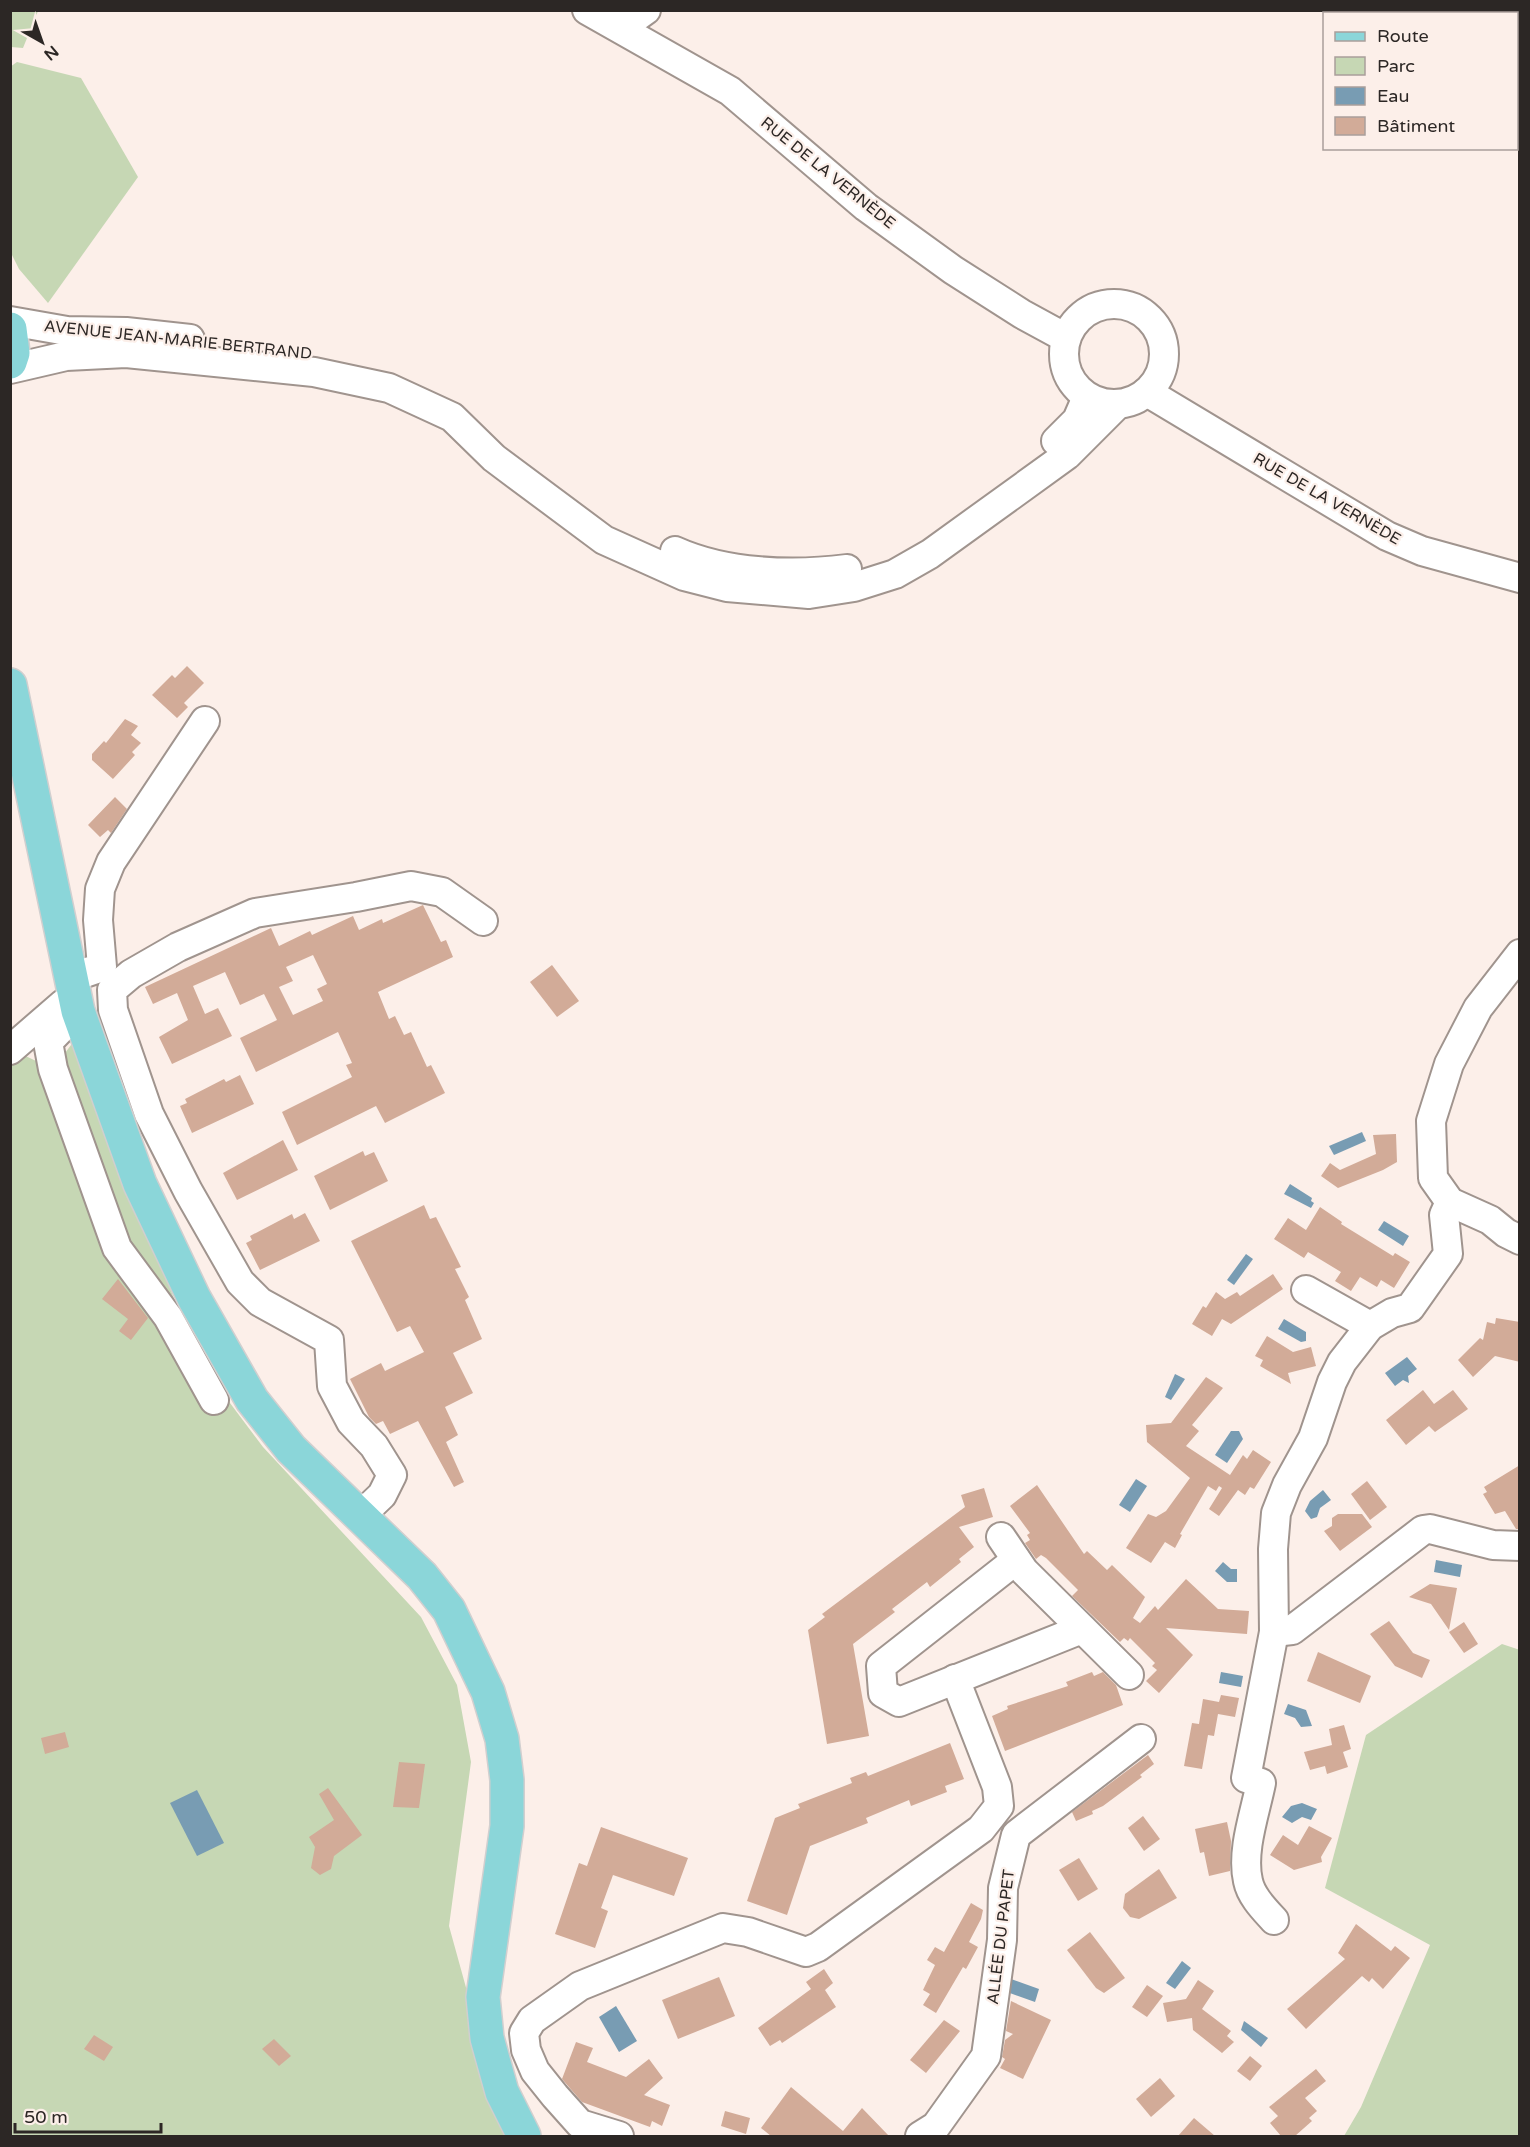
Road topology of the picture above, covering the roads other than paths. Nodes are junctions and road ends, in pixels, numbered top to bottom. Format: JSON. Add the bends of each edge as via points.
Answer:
{"nodes":[{"id":1,"x":646,"y":10,"type":"edge"},
{"id":2,"x":593,"y":12,"type":"edge"},
{"id":3,"x":621,"y":28,"type":"junction"},
{"id":4,"x":10,"y":321,"type":"edge"},
{"id":5,"x":10,"y":328,"type":"edge"},
{"id":6,"x":1066,"y":338,"type":"junction"},
{"id":7,"x":10,"y":362,"type":"edge"},
{"id":8,"x":10,"y":369,"type":"edge"},
{"id":9,"x":1147,"y":392,"type":"junction"},
{"id":10,"x":1087,"y":397,"type":"junction"},
{"id":11,"x":1118,"y":404,"type":"junction"},
{"id":12,"x":1520,"y":578,"type":"edge"},
{"id":13,"x":10,"y":685,"type":"edge"},
{"id":14,"x":205,"y":721,"type":"dead end"},
{"id":15,"x":483,"y":921,"type":"dead end"},
{"id":16,"x":1520,"y":954,"type":"edge"},
{"id":17,"x":74,"y":995,"type":"junction"},
{"id":18,"x":12,"y":1043,"type":"edge"},
{"id":19,"x":1450,"y":1202,"type":"junction"},
{"id":20,"x":1520,"y":1239,"type":"edge"},
{"id":21,"x":1306,"y":1290,"type":"dead end"},
{"id":22,"x":1370,"y":1326,"type":"junction"},
{"id":23,"x":214,"y":1400,"type":"dead end"},
{"id":24,"x":361,"y":1515,"type":"junction"},
{"id":25,"x":1520,"y":1546,"type":"edge"},
{"id":26,"x":1082,"y":1629,"type":"junction"},
{"id":27,"x":1274,"y":1632,"type":"junction"},
{"id":28,"x":1130,"y":1675,"type":"dead end"},
{"id":29,"x":955,"y":1679,"type":"junction"},
{"id":30,"x":1141,"y":1739,"type":"dead end"},
{"id":31,"x":1274,"y":1920,"type":"dead end"},
{"id":32,"x":524,"y":2136,"type":"edge"},
{"id":33,"x":620,"y":2136,"type":"edge"},
{"id":34,"x":920,"y":2136,"type":"edge"}],
"edges":[{"from":1,"to":3,"type":"street"},
{"from":2,"to":3,"type":"street","name":"RUE DE LA VERNÈDE"},
{"from":3,"to":6,"type":"street","name":"RUE DE LA VERNÈDE","via":[[730,91],[866,207],[953,270]]},
{"from":4,"to":10,"type":"street","name":"AVENUE JEAN-MARIE BERTRAND","via":[[67,331],[126,332],[309,352],[394,369],[462,402],[507,446],[618,526],[694,560],[777,572],[808,574],[851,569],[888,558],[922,539],[1053,444],[1077,420]]},
{"from":5,"to":7,"type":"main road","via":[[14,353]]},
{"from":6,"to":9,"type":"street","via":[[1075,323],[1103,305],[1137,310],[1154,326],[1164,348],[1163,364]]},
{"from":6,"to":10,"type":"street","via":[[1066,372]]},
{"from":8,"to":11,"type":"street","name":"AVENUE JEAN-MARIE BERTRAND","via":[[66,356],[126,353],[314,372],[389,388],[452,417],[494,458],[604,540],[684,576],[727,586],[809,594],[854,587],[895,573],[930,554],[1067,455]]},
{"from":9,"to":11,"type":"street","via":[[1134,401]]},
{"from":9,"to":12,"type":"street","name":"RUE DE LA VERNÈDE","via":[[1387,536],[1422,551]]},
{"from":10,"to":11,"type":"street"},
{"from":13,"to":17,"type":"main road"},
{"from":14,"to":17,"type":"street","via":[[111,862],[100,889],[102,967]]},
{"from":15,"to":24,"type":"street","via":[[442,892],[411,886],[255,913],[178,947],[131,974],[112,990],[113,1010],[149,1114],[240,1282],[260,1302],[329,1340],[332,1386],[351,1422],[374,1446],[392,1474],[382,1495]]},
{"from":16,"to":19,"type":"street","via":[[1478,1008],[1454,1054],[1431,1120],[1433,1178]]},
{"from":17,"to":18,"type":"street"},
{"from":17,"to":23,"type":"street","via":[[48,1042],[53,1069],[117,1248],[168,1317]]},
{"from":17,"to":24,"type":"main road","via":[[140,1184],[223,1353],[252,1400],[291,1449]]},
{"from":19,"to":20,"type":"street"},
{"from":19,"to":22,"type":"street","via":[[1444,1215],[1448,1254],[1410,1308]]},
{"from":21,"to":22,"type":"street"},
{"from":22,"to":27,"type":"street","via":[[1342,1362],[1313,1438],[1276,1513]]},
{"from":24,"to":32,"type":"main road","via":[[422,1576],[449,1610],[489,1692],[502,1739],[507,1827],[483,1997],[487,2038],[502,2092]]},
{"from":25,"to":27,"type":"street","via":[[1494,1545],[1430,1528],[1423,1530],[1292,1630]]},
{"from":26,"to":28,"type":"street"},
{"from":26,"to":29,"type":"street"},
{"from":26,"to":29,"type":"street","via":[[1008,1549],[881,1666],[883,1693],[899,1702]]},
{"from":27,"to":31,"type":"street","via":[[1246,1778],[1261,1783],[1246,1861],[1248,1882],[1258,1903]]},
{"from":29,"to":33,"type":"street","via":[[997,1787],[999,1806],[981,1828],[818,1947],[806,1952],[748,1932],[723,1928],[580,1986],[532,2020],[524,2033],[535,2071],[580,2124]]},
{"from":30,"to":34,"type":"street","name":"ALLÉE DU PAPET","via":[[1016,1835],[1003,1888],[1002,1940],[986,2056],[936,2126]]}]}
